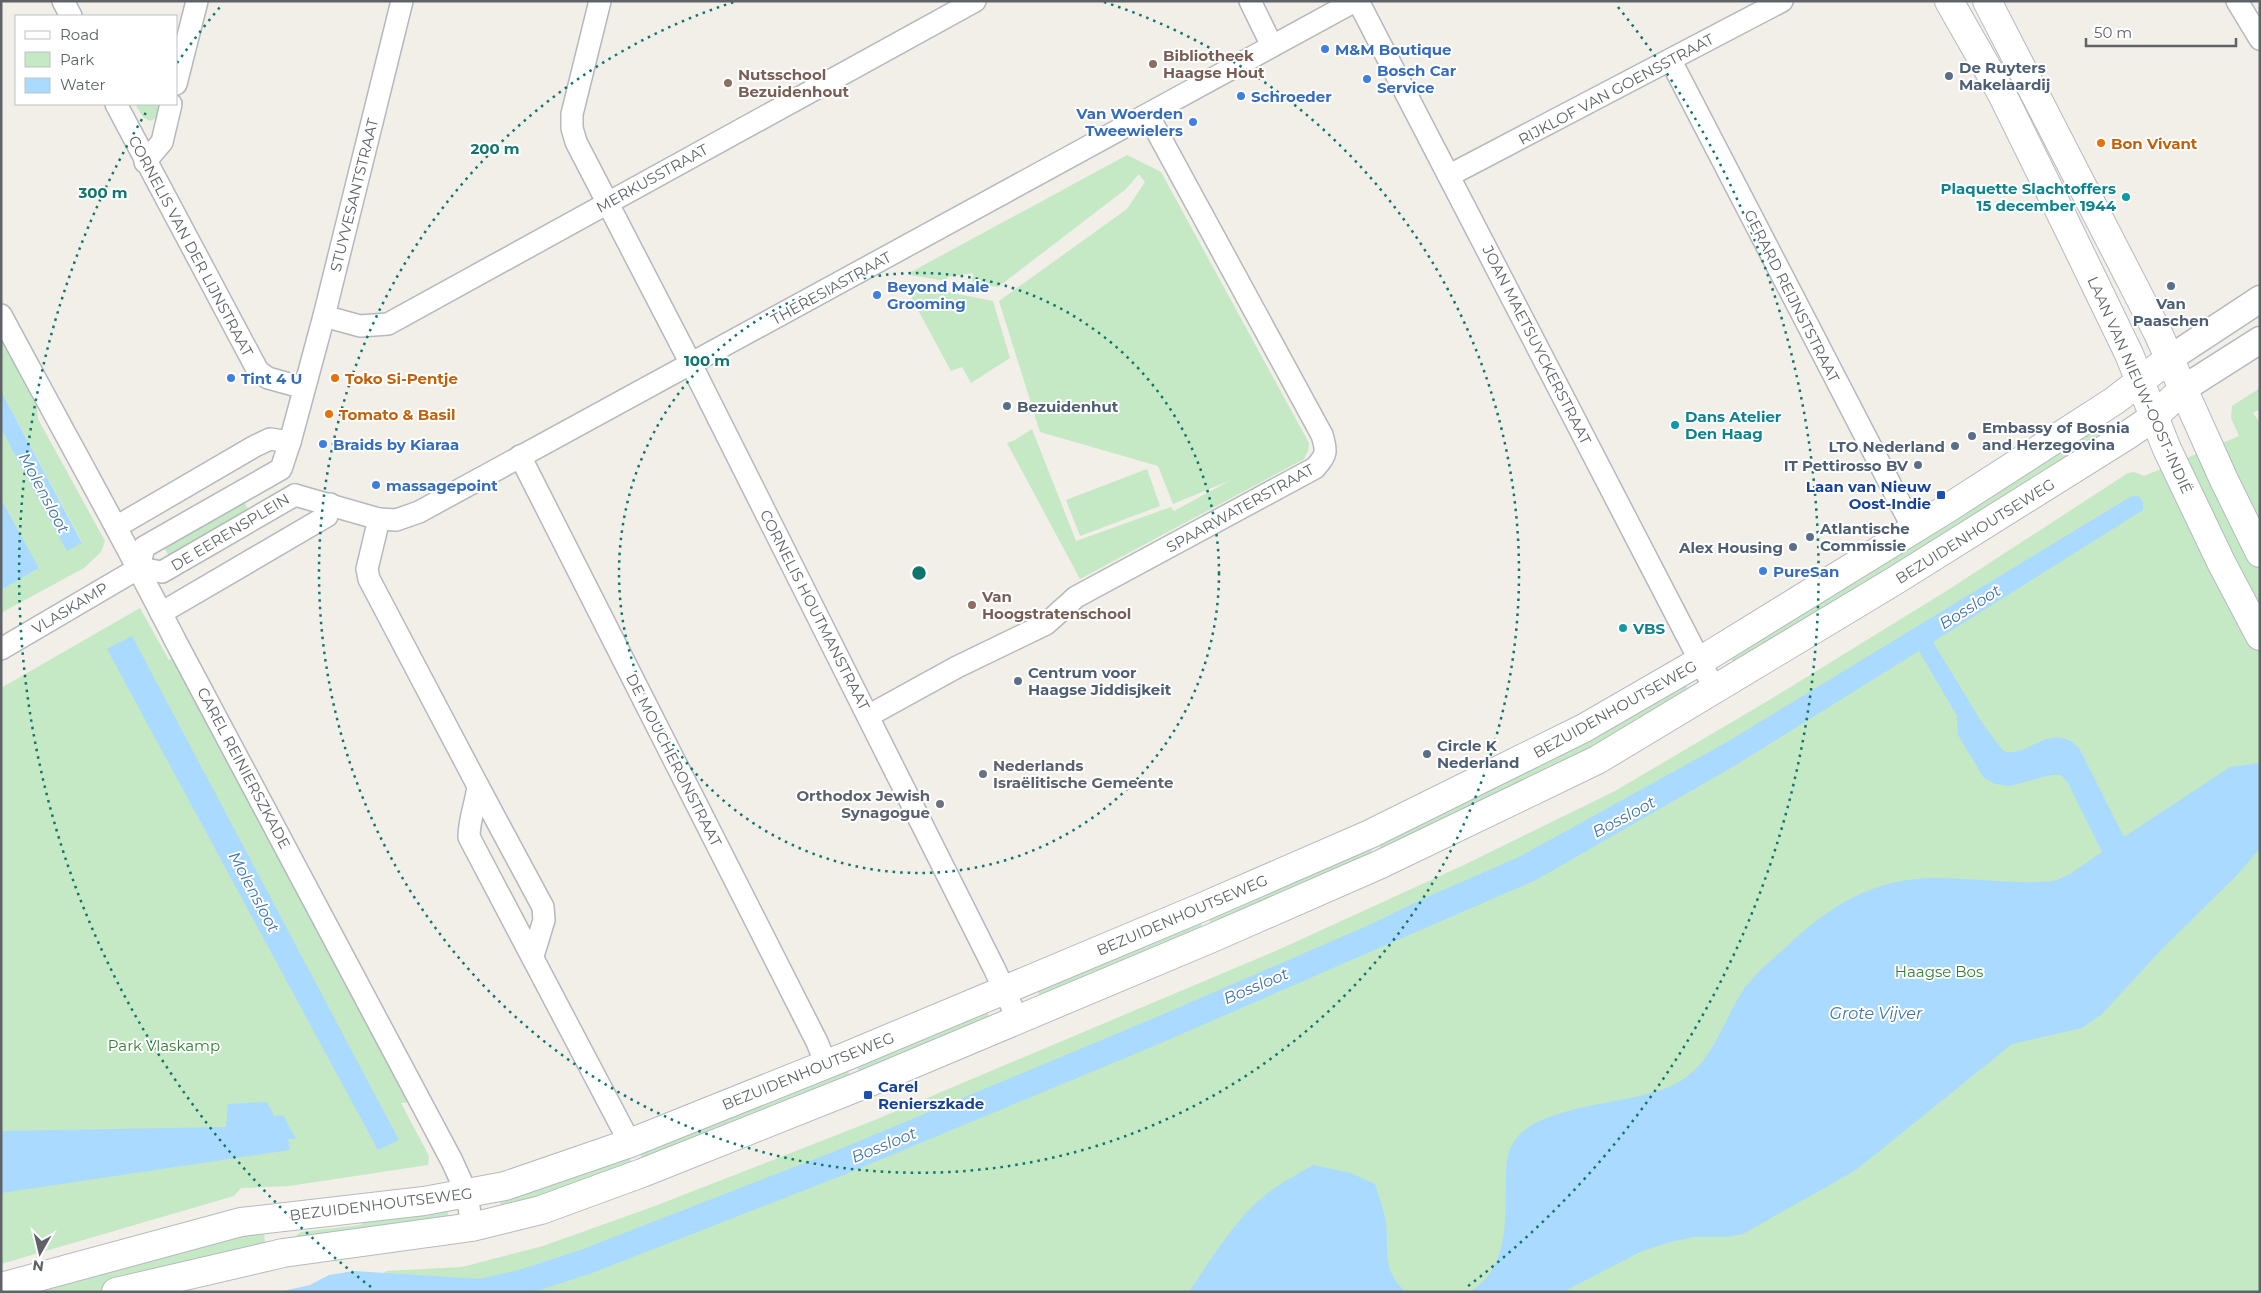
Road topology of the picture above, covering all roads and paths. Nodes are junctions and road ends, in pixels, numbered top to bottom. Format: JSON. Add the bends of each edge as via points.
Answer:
{"nodes":[{"id":1,"x":63,"y":1,"type":"edge"},
{"id":2,"x":197,"y":1,"type":"edge"},
{"id":3,"x":402,"y":1,"type":"edge"},
{"id":4,"x":600,"y":1,"type":"edge"},
{"id":5,"x":975,"y":1,"type":"edge"},
{"id":6,"x":1250,"y":1,"type":"edge"},
{"id":7,"x":1357,"y":1,"type":"edge"},
{"id":8,"x":1782,"y":1,"type":"edge"},
{"id":9,"x":1949,"y":1,"type":"edge"},
{"id":10,"x":1987,"y":1,"type":"edge"},
{"id":11,"x":2237,"y":1,"type":"edge"},
{"id":12,"x":70,"y":15,"type":"edge"},
{"id":13,"x":2260,"y":39,"type":"edge"},
{"id":14,"x":181,"y":44,"type":"edge"},
{"id":15,"x":1272,"y":46,"type":"junction"},
{"id":16,"x":1671,"y":61,"type":"junction"},
{"id":17,"x":178,"y":68,"type":"edge"},
{"id":18,"x":116,"y":105,"type":"edge"},
{"id":19,"x":171,"y":105,"type":"edge"},
{"id":20,"x":1148,"y":115,"type":"junction"},
{"id":21,"x":145,"y":162,"type":"junction"},
{"id":22,"x":1450,"y":175,"type":"junction"},
{"id":23,"x":608,"y":202,"type":"junction"},
{"id":24,"x":2260,"y":299,"type":"edge"},
{"id":25,"x":1,"y":315,"type":"edge"},
{"id":26,"x":324,"y":316,"type":"junction"},
{"id":27,"x":2260,"y":340,"type":"edge"},
{"id":28,"x":2170,"y":359,"type":"junction"},
{"id":29,"x":691,"y":364,"type":"junction"},
{"id":30,"x":2140,"y":381,"type":"junction"},
{"id":31,"x":304,"y":388,"type":"junction"},
{"id":32,"x":2184,"y":389,"type":"junction"},
{"id":33,"x":2154,"y":417,"type":"junction"},
{"id":34,"x":290,"y":442,"type":"junction"},
{"id":35,"x":520,"y":456,"type":"junction"},
{"id":36,"x":281,"y":469,"type":"junction"},
{"id":37,"x":295,"y":495,"type":"junction"},
{"id":38,"x":330,"y":504,"type":"junction"},
{"id":39,"x":379,"y":519,"type":"junction"},
{"id":40,"x":116,"y":527,"type":"junction"},
{"id":41,"x":1914,"y":530,"type":"junction"},
{"id":42,"x":2260,"y":553,"type":"edge"},
{"id":43,"x":139,"y":568,"type":"junction"},
{"id":44,"x":161,"y":613,"type":"junction"},
{"id":45,"x":2260,"y":636,"type":"edge"},
{"id":46,"x":1,"y":649,"type":"edge"},
{"id":47,"x":1700,"y":661,"type":"junction"},
{"id":48,"x":1715,"y":690,"type":"junction"},
{"id":49,"x":868,"y":716,"type":"junction"},
{"id":50,"x":478,"y":786,"type":"junction"},
{"id":51,"x":532,"y":956,"type":"junction"},
{"id":52,"x":1004,"y":990,"type":"junction"},
{"id":53,"x":1018,"y":1020,"type":"junction"},
{"id":54,"x":826,"y":1064,"type":"junction"},
{"id":55,"x":630,"y":1143,"type":"junction"},
{"id":56,"x":468,"y":1194,"type":"junction"},
{"id":57,"x":472,"y":1227,"type":"junction"},
{"id":58,"x":1,"y":1287,"type":"edge"},
{"id":59,"x":116,"y":1292,"type":"edge"}],
"edges":[{"from":1,"to":12,"type":"street"},
{"from":2,"to":14,"type":"street"},
{"from":3,"to":26,"type":"street","name":"STUYVESANTSTRAAT"},
{"from":4,"to":23,"type":"street","name":"CORNELIS HOUTMANSTRAAT","via":[[572,114],[572,128],[576,142]]},
{"from":5,"to":23,"type":"street","name":"MERKUSSTRAAT"},
{"from":6,"to":15,"type":"street"},
{"from":7,"to":15,"type":"street","name":"THERESIASTRAAT"},
{"from":7,"to":22,"type":"street","name":"JOAN MAETSUYCKERSTRAAT"},
{"from":8,"to":16,"type":"street","name":"RIJKLOF VAN GOENSSTRAAT"},
{"from":9,"to":30,"type":"main road","name":"LAAN VAN NIEUW-OOST-INDIË","via":[[2002,94],[2125,344]]},
{"from":10,"to":28,"type":"main road"},
{"from":11,"to":13,"type":"street"},
{"from":14,"to":17,"type":"street"},
{"from":15,"to":20,"type":"street","name":"THERESIASTRAAT"},
{"from":16,"to":22,"type":"street","name":"RIJKLOF VAN GOENSSTRAAT"},
{"from":16,"to":41,"type":"street","name":"GERARD REIJNSTSTRAAT"},
{"from":18,"to":21,"type":"street","name":"CORNELIS VAN DER LIJNSTRAAT"},
{"from":19,"to":21,"type":"street","via":[[162,142]]},
{"from":20,"to":29,"type":"street","name":"THERESIASTRAAT"},
{"from":20,"to":49,"type":"street","name":"SPAARWATERSTRAAT","via":[[1322,435],[1326,449],[1324,459],[1315,468],[1076,597],[1046,624],[957,667]]},
{"from":21,"to":31,"type":"street","name":"CORNELIS VAN DER LIJNSTRAAT","via":[[258,370],[268,378]]},
{"from":22,"to":47,"type":"street","name":"JOAN MAETSUYCKERSTRAAT"},
{"from":23,"to":26,"type":"street","name":"MERKUSSTRAAT","via":[[388,324],[360,326]]},
{"from":23,"to":29,"type":"street","name":"CORNELIS HOUTMANSTRAAT"},
{"from":24,"to":28,"type":"street","name":"BEZUIDENHOUTSEWEG"},
{"from":25,"to":40,"type":"street","name":"CAREL REINIERSZKADE"},
{"from":26,"to":31,"type":"street","name":"STUYVESANTSTRAAT"},
{"from":27,"to":32,"type":"street","name":"BEZUIDENHOUTSEWEG"},
{"from":28,"to":30,"type":"main road","name":"BEZUIDENHOUTSEWEG"},
{"from":28,"to":32,"type":"main road"},
{"from":29,"to":35,"type":"street","name":"THERESIASTRAAT"},
{"from":29,"to":49,"type":"street","name":"CORNELIS HOUTMANSTRAAT"},
{"from":30,"to":33,"type":"main road","name":"LAAN VAN NIEUW-OOST-INDIË"},
{"from":30,"to":41,"type":"main road","name":"BEZUIDENHOUTSEWEG"},
{"from":31,"to":34,"type":"street","name":"DE EERENSPLEIN"},
{"from":32,"to":33,"type":"main road","name":"BEZUIDENHOUTSEWEG"},
{"from":32,"to":42,"type":"main road"},
{"from":33,"to":45,"type":"main road","name":"LAAN VAN NIEUW-OOST-INDIË","via":[[2221,562]]},
{"from":33,"to":48,"type":"main road","name":"BEZUIDENHOUTSEWEG"},
{"from":34,"to":36,"type":"street","name":"DE EERENSPLEIN"},
{"from":34,"to":40,"type":"street","via":[[270,439],[254,446]]},
{"from":35,"to":39,"type":"street","name":"THERESIASTRAAT","via":[[419,512],[396,520]]},
{"from":35,"to":54,"type":"street","name":"DE MOUCHERONSTRAAT"},
{"from":36,"to":37,"type":"street","name":"DE EERENSPLEIN"},
{"from":36,"to":43,"type":"street","name":"DE EERENSPLEIN","via":[[144,547]]},
{"from":37,"to":38,"type":"street","name":"THERESIASTRAAT"},
{"from":37,"to":43,"type":"street","name":"DE EERENSPLEIN","via":[[162,572]]},
{"from":38,"to":39,"type":"street","name":"THERESIASTRAAT"},
{"from":38,"to":44,"type":"street","via":[[327,516]]},
{"from":39,"to":50,"type":"street","via":[[367,569],[369,579]]},
{"from":40,"to":43,"type":"street","name":"CAREL REINIERSZKADE"},
{"from":41,"to":47,"type":"main road","name":"BEZUIDENHOUTSEWEG"},
{"from":43,"to":44,"type":"street","name":"CAREL REINIERSZKADE"},
{"from":43,"to":46,"type":"street","name":"VLASKAMP"},
{"from":44,"to":56,"type":"street","name":"CAREL REINIERSZKADE"},
{"from":47,"to":48,"type":"street","name":"JOAN MAETSUYCKERSTRAAT"},
{"from":47,"to":52,"type":"main road","name":"BEZUIDENHOUTSEWEG","via":[[1584,728],[1378,830]]},
{"from":48,"to":53,"type":"main road","name":"BEZUIDENHOUTSEWEG","via":[[1597,760],[1481,817],[1381,864]]},
{"from":49,"to":52,"type":"street","name":"CORNELIS HOUTMANSTRAAT"},
{"from":50,"to":51,"type":"street","via":[[476,805],[469,822],[469,837]]},
{"from":50,"to":51,"type":"street","via":[[543,907],[544,920]]},
{"from":51,"to":55,"type":"street"},
{"from":52,"to":53,"type":"street","name":"CORNELIS HOUTMANSTRAAT"},
{"from":52,"to":54,"type":"main road","name":"BEZUIDENHOUTSEWEG"},
{"from":53,"to":57,"type":"main road","name":"BEZUIDENHOUTSEWEG","via":[[642,1173],[541,1210]]},
{"from":54,"to":55,"type":"main road","name":"BEZUIDENHOUTSEWEG"},
{"from":55,"to":56,"type":"main road","name":"BEZUIDENHOUTSEWEG","via":[[514,1184]]},
{"from":56,"to":57,"type":"street","name":"CAREL REINIERSZKADE"},
{"from":56,"to":58,"type":"main road","name":"BEZUIDENHOUTSEWEG","via":[[424,1202],[241,1222]]},
{"from":57,"to":59,"type":"main road","name":"BEZUIDENHOUTSEWEG","via":[[283,1253]]}]}
